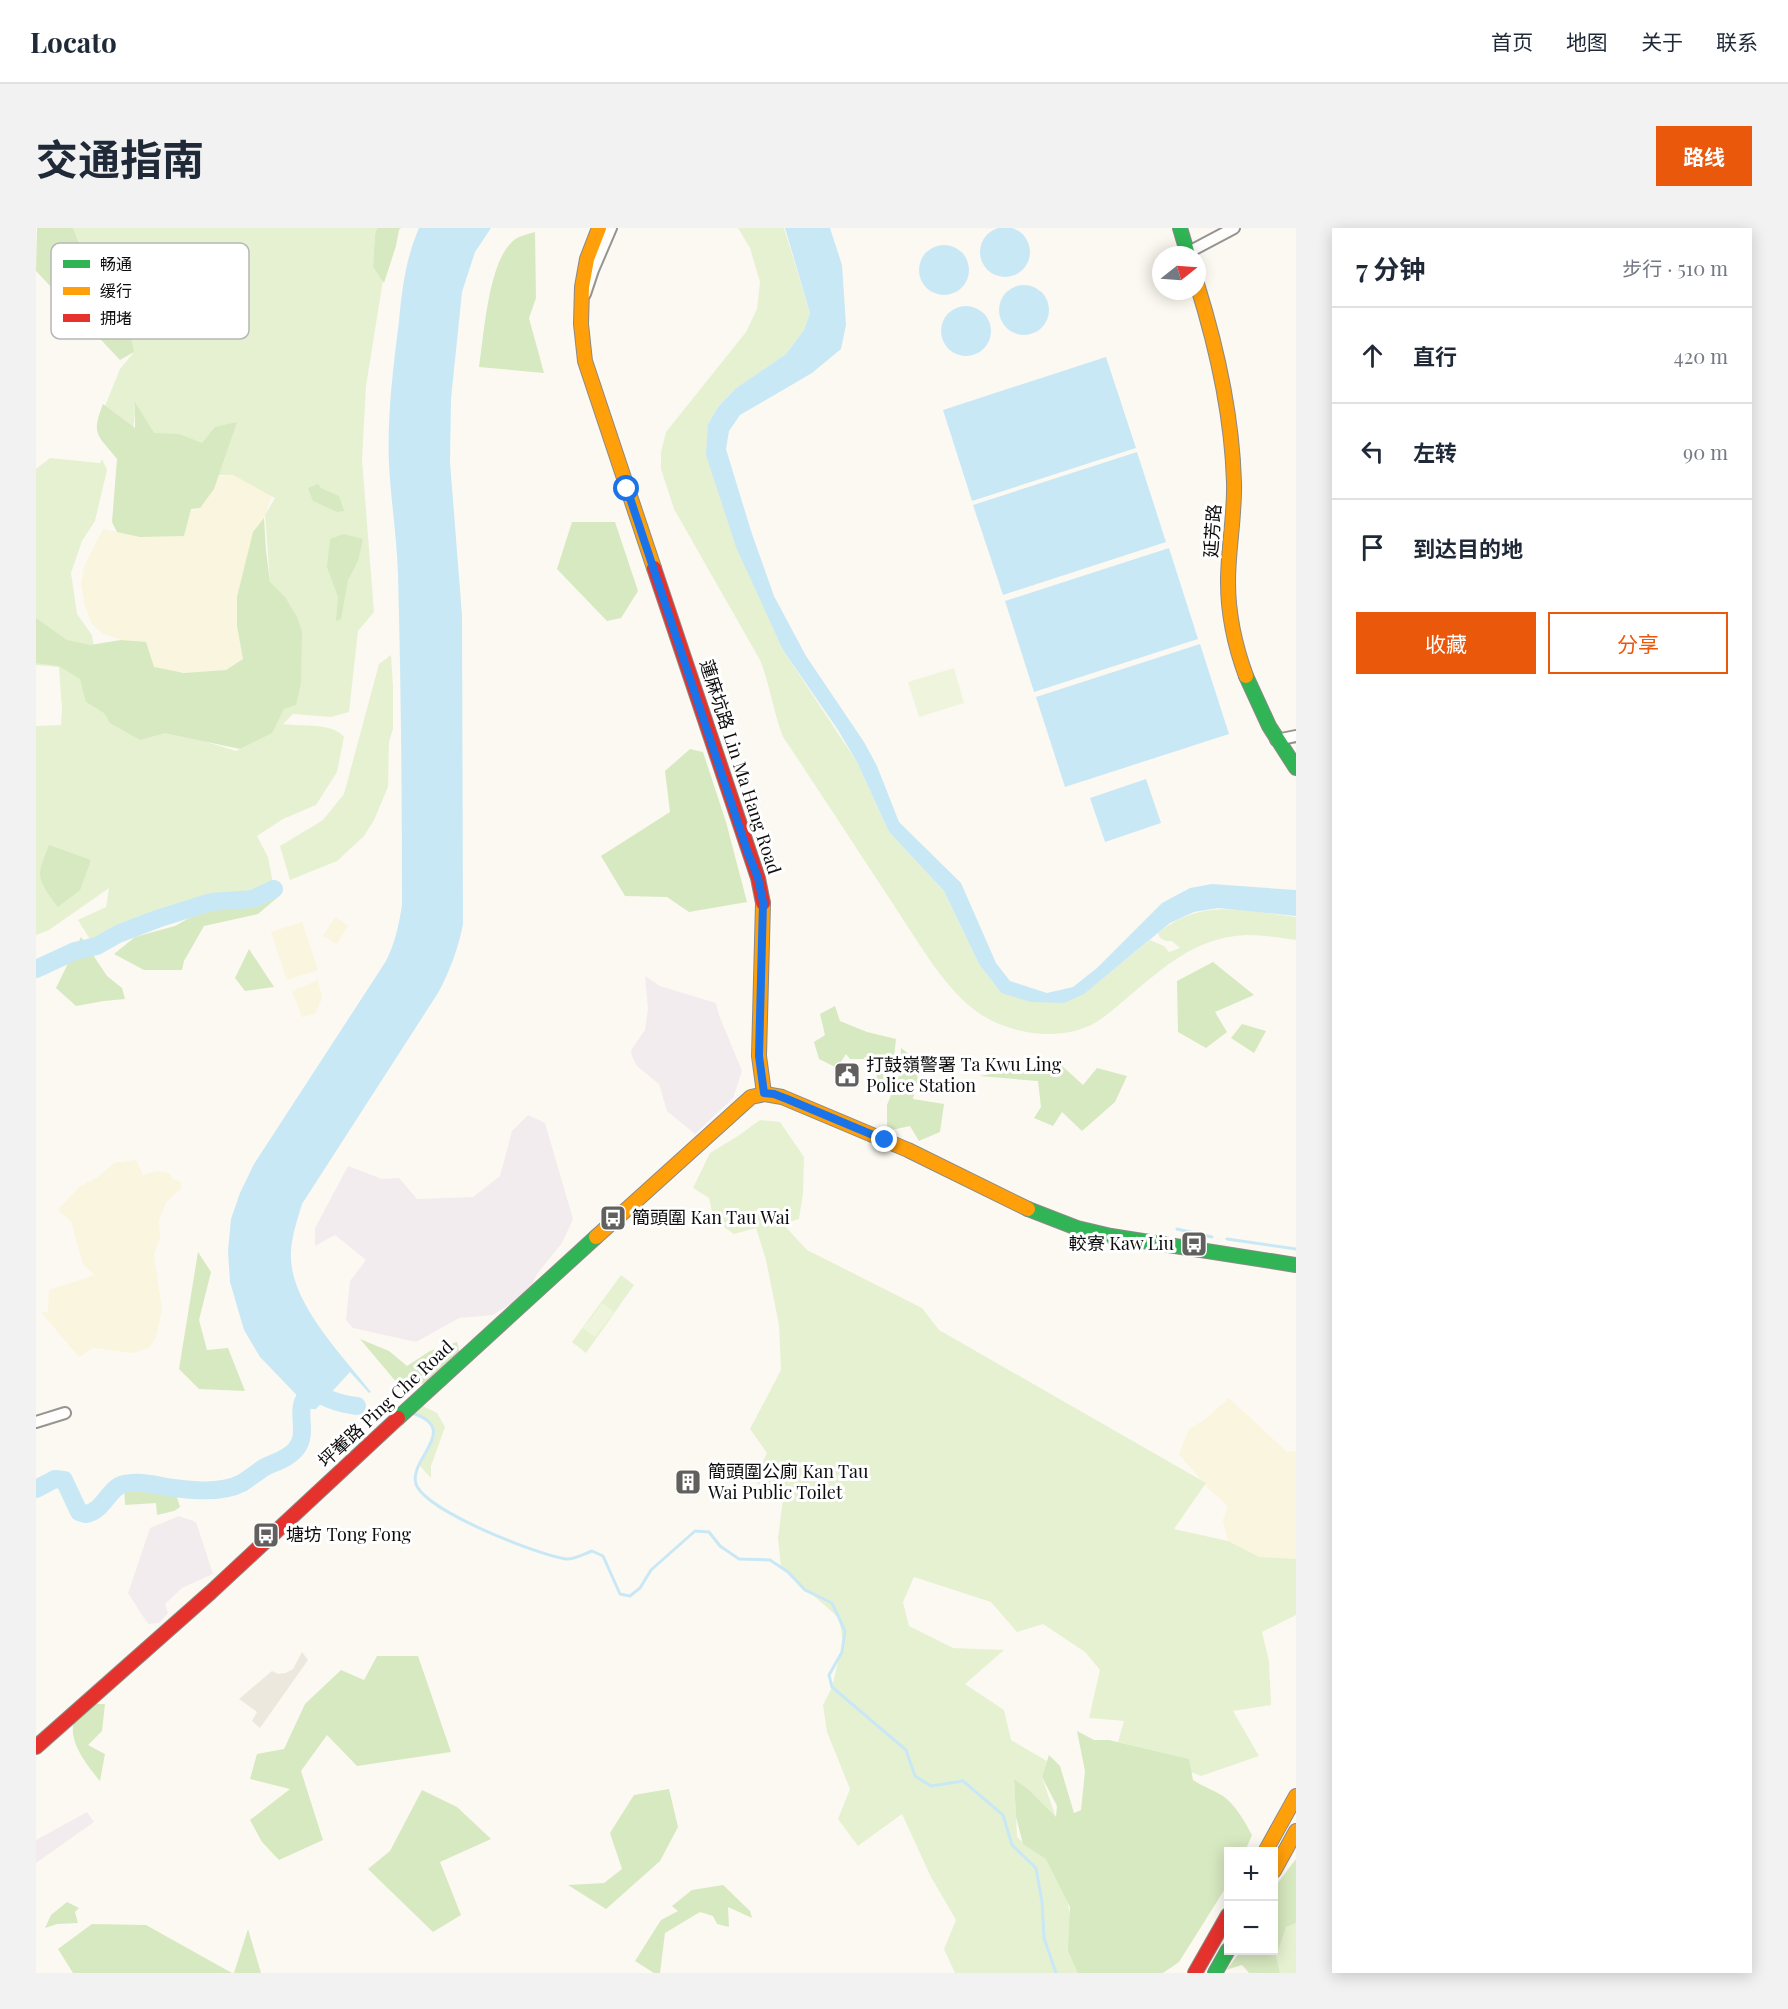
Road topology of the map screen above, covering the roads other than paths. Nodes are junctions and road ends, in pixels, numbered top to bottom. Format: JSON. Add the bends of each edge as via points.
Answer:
{"nodes":[{"id":1,"x":599,"y":228,"type":"edge"},
{"id":2,"x":611,"y":228,"type":"edge"},
{"id":3,"x":1180,"y":228,"type":"edge"},
{"id":4,"x":1234,"y":228,"type":"edge"},
{"id":5,"x":1186,"y":246,"type":"edge"},
{"id":6,"x":1202,"y":246,"type":"edge"},
{"id":7,"x":582,"y":300,"type":"junction"},
{"id":8,"x":1202,"y":300,"type":"edge"},
{"id":9,"x":1296,"y":736,"type":"edge"},
{"id":10,"x":1276,"y":740,"type":"junction"},
{"id":11,"x":1296,"y":768,"type":"edge"},
{"id":12,"x":764,"y":1093,"type":"junction"},
{"id":13,"x":1296,"y":1265,"type":"edge"},
{"id":14,"x":65,"y":1413,"type":"dead end"},
{"id":15,"x":36,"y":1422,"type":"edge"},
{"id":16,"x":36,"y":1747,"type":"edge"},
{"id":17,"x":1296,"y":1796,"type":"edge"},
{"id":18,"x":1296,"y":1831,"type":"edge"},
{"id":19,"x":1267,"y":1847,"type":"edge"},
{"id":20,"x":1278,"y":1863,"type":"edge"},
{"id":21,"x":1224,"y":1922,"type":"edge"},
{"id":22,"x":1225,"y":1955,"type":"edge"},
{"id":23,"x":1195,"y":1973,"type":"edge"},
{"id":24,"x":1215,"y":1973,"type":"edge"}],
"edges":[{"from":1,"to":7,"type":"main road","name":"蓮麻坑路 Lin Ma Hang Road","via":[[586,263]]},
{"from":2,"to":7,"type":"street","name":"蓮麻坑路 Lin Ma Hang Road"},
{"from":3,"to":5,"type":"main road"},
{"from":4,"to":6,"type":"street"},
{"from":7,"to":12,"type":"main road","name":"蓮麻坑路 Lin Ma Hang Road","via":[[585,361],[761,889],[759,1056]]},
{"from":8,"to":10,"type":"main road","name":"延芳路","via":[[1221,372],[1231,437],[1234,500],[1228,584],[1234,638],[1251,691]]},
{"from":9,"to":10,"type":"street"},
{"from":10,"to":11,"type":"main road","name":"延芳路"},
{"from":12,"to":13,"type":"main road","via":[[893,1143],[1034,1212],[1077,1228]]},
{"from":12,"to":16,"type":"main road","name":"坪輋路 Ping Che Road","via":[[751,1096],[742,1104],[220,1584]]},
{"from":14,"to":15,"type":"street"},
{"from":17,"to":19,"type":"main road"},
{"from":18,"to":20,"type":"main road"},
{"from":21,"to":23,"type":"main road"},
{"from":22,"to":24,"type":"main road"}]}
